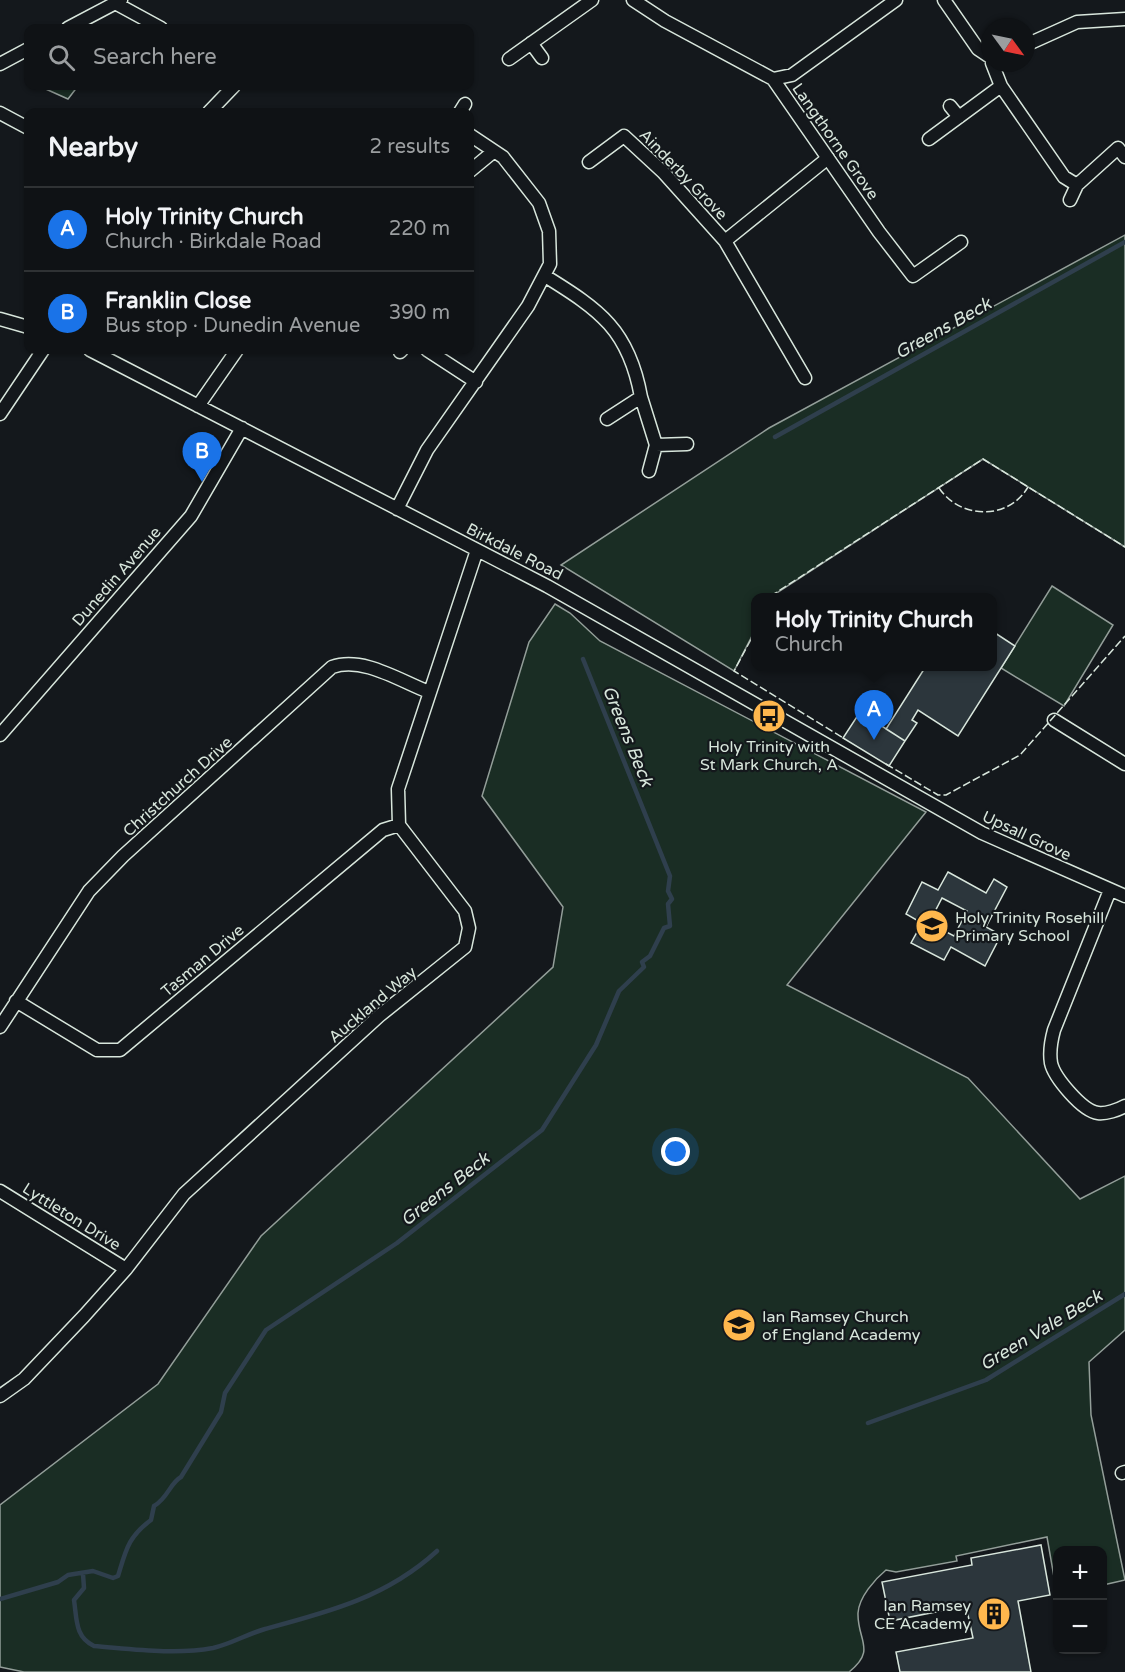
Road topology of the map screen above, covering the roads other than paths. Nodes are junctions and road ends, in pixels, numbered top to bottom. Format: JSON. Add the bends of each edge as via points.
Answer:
{"nodes":[{"id":1,"x":592,"y":0,"type":"edge"},
{"id":2,"x":633,"y":0,"type":"edge"},
{"id":3,"x":944,"y":0,"type":"edge"},
{"id":4,"x":892,"y":1,"type":"edge"},
{"id":5,"x":118,"y":2,"type":"edge"},
{"id":6,"x":1125,"y":19,"type":"edge"},
{"id":7,"x":76,"y":24,"type":"edge"},
{"id":8,"x":154,"y":24,"type":"edge"},
{"id":9,"x":1035,"y":41,"type":"edge"},
{"id":10,"x":531,"y":43,"type":"junction"},
{"id":11,"x":24,"y":51,"type":"edge"},
{"id":12,"x":981,"y":51,"type":"edge"},
{"id":13,"x":509,"y":58,"type":"dead end"},
{"id":14,"x":542,"y":58,"type":"dead end"},
{"id":15,"x":0,"y":64,"type":"edge"},
{"id":16,"x":995,"y":72,"type":"edge"},
{"id":17,"x":773,"y":79,"type":"junction"},
{"id":18,"x":1000,"y":86,"type":"junction"},
{"id":19,"x":230,"y":90,"type":"edge"},
{"id":20,"x":950,"y":105,"type":"dead end"},
{"id":21,"x":213,"y":108,"type":"edge"},
{"id":22,"x":0,"y":113,"type":"edge"},
{"id":23,"x":959,"y":117,"type":"junction"},
{"id":24,"x":24,"y":126,"type":"edge"},
{"id":25,"x":474,"y":138,"type":"edge"},
{"id":26,"x":929,"y":139,"type":"dead end"},
{"id":27,"x":493,"y":152,"type":"junction"},
{"id":28,"x":1125,"y":157,"type":"edge"},
{"id":29,"x":828,"y":158,"type":"junction"},
{"id":30,"x":589,"y":162,"type":"dead end"},
{"id":31,"x":474,"y":168,"type":"edge"},
{"id":32,"x":1077,"y":185,"type":"junction"},
{"id":33,"x":1070,"y":200,"type":"dead end"},
{"id":34,"x":725,"y":241,"type":"junction"},
{"id":35,"x":961,"y":242,"type":"dead end"},
{"id":36,"x":545,"y":276,"type":"junction"},
{"id":37,"x":0,"y":319,"type":"edge"},
{"id":38,"x":24,"y":326,"type":"edge"},
{"id":39,"x":40,"y":354,"type":"edge"},
{"id":40,"x":98,"y":354,"type":"edge"},
{"id":41,"x":234,"y":354,"type":"edge"},
{"id":42,"x":432,"y":354,"type":"edge"},
{"id":43,"x":805,"y":378,"type":"dead end"},
{"id":44,"x":476,"y":382,"type":"junction"},
{"id":45,"x":641,"y":397,"type":"junction"},
{"id":46,"x":198,"y":406,"type":"junction"},
{"id":47,"x":0,"y":414,"type":"edge"},
{"id":48,"x":607,"y":419,"type":"dead end"},
{"id":49,"x":242,"y":428,"type":"junction"},
{"id":50,"x":687,"y":444,"type":"dead end"},
{"id":51,"x":656,"y":445,"type":"junction"},
{"id":52,"x":649,"y":471,"type":"dead end"},
{"id":53,"x":397,"y":509,"type":"junction"},
{"id":54,"x":477,"y":550,"type":"junction"},
{"id":55,"x":429,"y":692,"type":"junction"},
{"id":56,"x":1054,"y":720,"type":"dead end"},
{"id":57,"x":0,"y":735,"type":"edge"},
{"id":58,"x":1123,"y":759,"type":"edge"},
{"id":59,"x":918,"y":797,"type":"joint"},
{"id":60,"x":399,"y":825,"type":"junction"},
{"id":61,"x":1110,"y":890,"type":"junction"},
{"id":62,"x":1125,"y":896,"type":"edge"},
{"id":63,"x":16,"y":1000,"type":"junction"},
{"id":64,"x":0,"y":1027,"type":"edge"},
{"id":65,"x":1125,"y":1106,"type":"edge"},
{"id":66,"x":0,"y":1191,"type":"edge"},
{"id":67,"x":126,"y":1269,"type":"junction"},
{"id":68,"x":0,"y":1396,"type":"edge"}],
"edges":[{"from":1,"to":10,"type":"street"},
{"from":2,"to":17,"type":"street","name":"Langthorne Grove"},
{"from":3,"to":12,"type":"street"},
{"from":4,"to":17,"type":"street","via":[[792,75]]},
{"from":5,"to":7,"type":"street"},
{"from":5,"to":8,"type":"street"},
{"from":6,"to":9,"type":"street","via":[[1077,22]]},
{"from":10,"to":13,"type":"street"},
{"from":10,"to":14,"type":"street"},
{"from":11,"to":15,"type":"street"},
{"from":16,"to":18,"type":"street"},
{"from":17,"to":29,"type":"street","name":"Langthorne Grove"},
{"from":18,"to":23,"type":"street"},
{"from":18,"to":32,"type":"street","via":[[1064,177]]},
{"from":19,"to":21,"type":"street"},
{"from":20,"to":23,"type":"street"},
{"from":22,"to":24,"type":"street"},
{"from":23,"to":26,"type":"street"},
{"from":25,"to":27,"type":"street"},
{"from":27,"to":31,"type":"street"},
{"from":27,"to":36,"type":"street","via":[[503,156],[539,203],[551,249]]},
{"from":28,"to":32,"type":"street","via":[[1118,148]]},
{"from":29,"to":34,"type":"street","name":"Ainderby Grove"},
{"from":29,"to":35,"type":"street","name":"Langthorne Grove","via":[[913,276]]},
{"from":30,"to":34,"type":"street","name":"Ainderby Grove","via":[[624,136],[663,172]]},
{"from":32,"to":33,"type":"street"},
{"from":34,"to":43,"type":"street","name":"Ainderby Grove"},
{"from":36,"to":44,"type":"street"},
{"from":36,"to":45,"type":"street","via":[[606,320],[636,367]]},
{"from":37,"to":38,"type":"street"},
{"from":39,"to":47,"type":"street"},
{"from":40,"to":46,"type":"street","name":"Birkdale Road"},
{"from":41,"to":46,"type":"street"},
{"from":42,"to":44,"type":"street"},
{"from":44,"to":53,"type":"street","via":[[427,450]]},
{"from":45,"to":48,"type":"street"},
{"from":45,"to":51,"type":"street"},
{"from":46,"to":49,"type":"street","name":"Birkdale Road"},
{"from":49,"to":53,"type":"street","name":"Birkdale Road"},
{"from":49,"to":57,"type":"street","name":"Dunedin Avenue","via":[[191,516]]},
{"from":50,"to":51,"type":"street"},
{"from":51,"to":52,"type":"street"},
{"from":53,"to":54,"type":"street","name":"Birkdale Road"},
{"from":54,"to":55,"type":"street"},
{"from":54,"to":59,"type":"street","name":"Birkdale Road"},
{"from":55,"to":60,"type":"street","via":[[398,789]]},
{"from":55,"to":63,"type":"street","name":"Christchurch Drive","via":[[361,664],[332,667],[89,891]]},
{"from":56,"to":58,"type":"street"},
{"from":59,"to":61,"type":"street","name":"Upsall Grove","via":[[982,833]]},
{"from":60,"to":63,"type":"street","name":"Tasman Drive","via":[[383,830],[120,1050],[97,1050]]},
{"from":60,"to":67,"type":"street","name":"Auckland Way","via":[[465,911],[469,928],[465,947],[380,1016],[184,1194]]},
{"from":61,"to":62,"type":"street","name":"Upsall Grove"},
{"from":61,"to":65,"type":"street","via":[[1054,1030],[1051,1064],[1058,1078],[1085,1108],[1098,1113]]},
{"from":63,"to":64,"type":"street","name":"Christchurch Drive"},
{"from":66,"to":67,"type":"street","name":"Lyttleton Drive"},
{"from":67,"to":68,"type":"street","name":"Auckland Way","via":[[24,1379]]}]}
